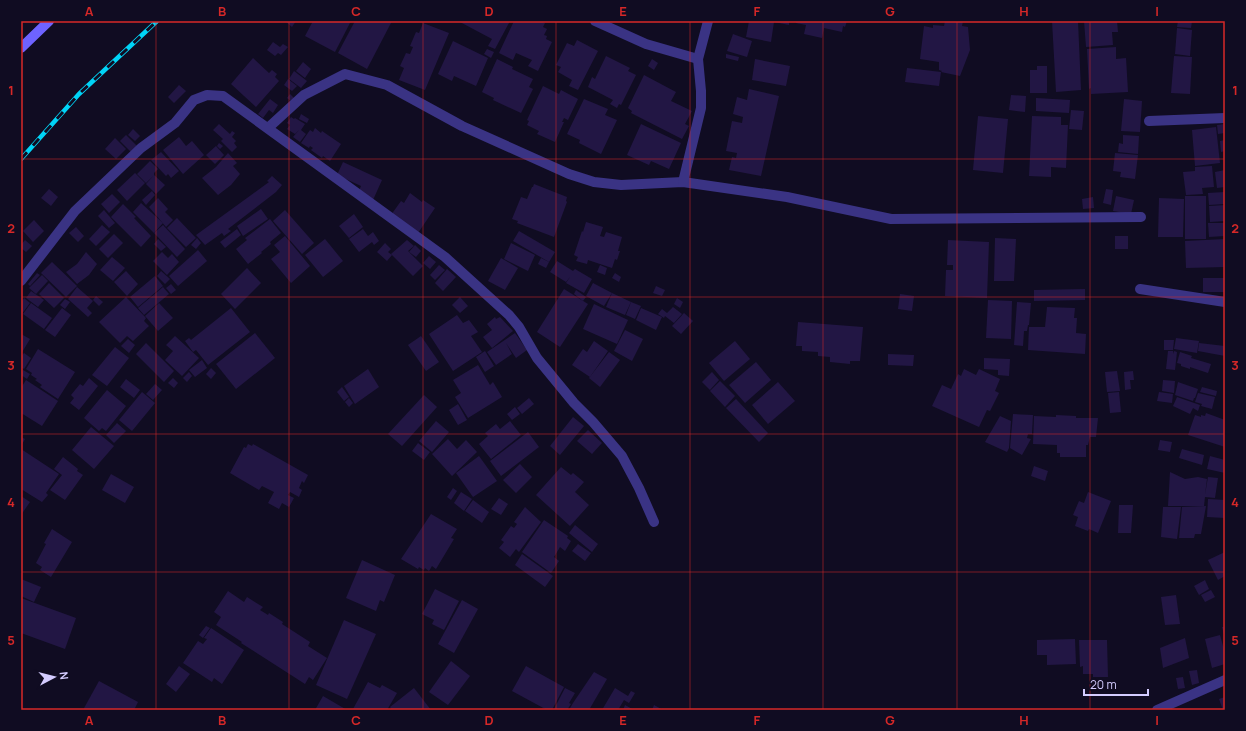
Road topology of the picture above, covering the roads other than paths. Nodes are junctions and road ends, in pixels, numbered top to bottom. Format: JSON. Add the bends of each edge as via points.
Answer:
{"nodes":[{"id":1,"x":49,"y":21,"type":"edge"},
{"id":2,"x":595,"y":21,"type":"edge"},
{"id":3,"x":708,"y":21,"type":"edge"},
{"id":4,"x":21,"y":48,"type":"edge"},
{"id":5,"x":698,"y":59,"type":"junction"},
{"id":6,"x":1225,"y":118,"type":"edge"},
{"id":7,"x":1149,"y":120,"type":"dead end"},
{"id":8,"x":268,"y":128,"type":"junction"},
{"id":9,"x":683,"y":182,"type":"junction"},
{"id":10,"x":1141,"y":217,"type":"dead end"},
{"id":11,"x":21,"y":281,"type":"edge"},
{"id":12,"x":1140,"y":289,"type":"dead end"},
{"id":13,"x":1225,"y":302,"type":"edge"},
{"id":14,"x":654,"y":522,"type":"dead end"},
{"id":15,"x":1225,"y":680,"type":"edge"},
{"id":16,"x":1157,"y":710,"type":"edge"}],
"edges":[{"from":1,"to":4,"type":"main road"},
{"from":2,"to":5,"type":"street","via":[[646,44]]},
{"from":3,"to":5,"type":"street"},
{"from":5,"to":9,"type":"street","via":[[701,108]]},
{"from":6,"to":7,"type":"street"},
{"from":8,"to":9,"type":"street","via":[[304,95],[345,74],[387,85],[462,126],[569,174],[594,182],[621,185]]},
{"from":8,"to":11,"type":"street","via":[[223,96],[207,95],[194,100],[175,123],[141,148],[76,211]]},
{"from":8,"to":14,"type":"street","via":[[445,257],[509,315],[537,358],[622,456]]},
{"from":9,"to":10,"type":"street","via":[[787,197],[891,219]]},
{"from":12,"to":13,"type":"street"},
{"from":15,"to":16,"type":"street"}]}
